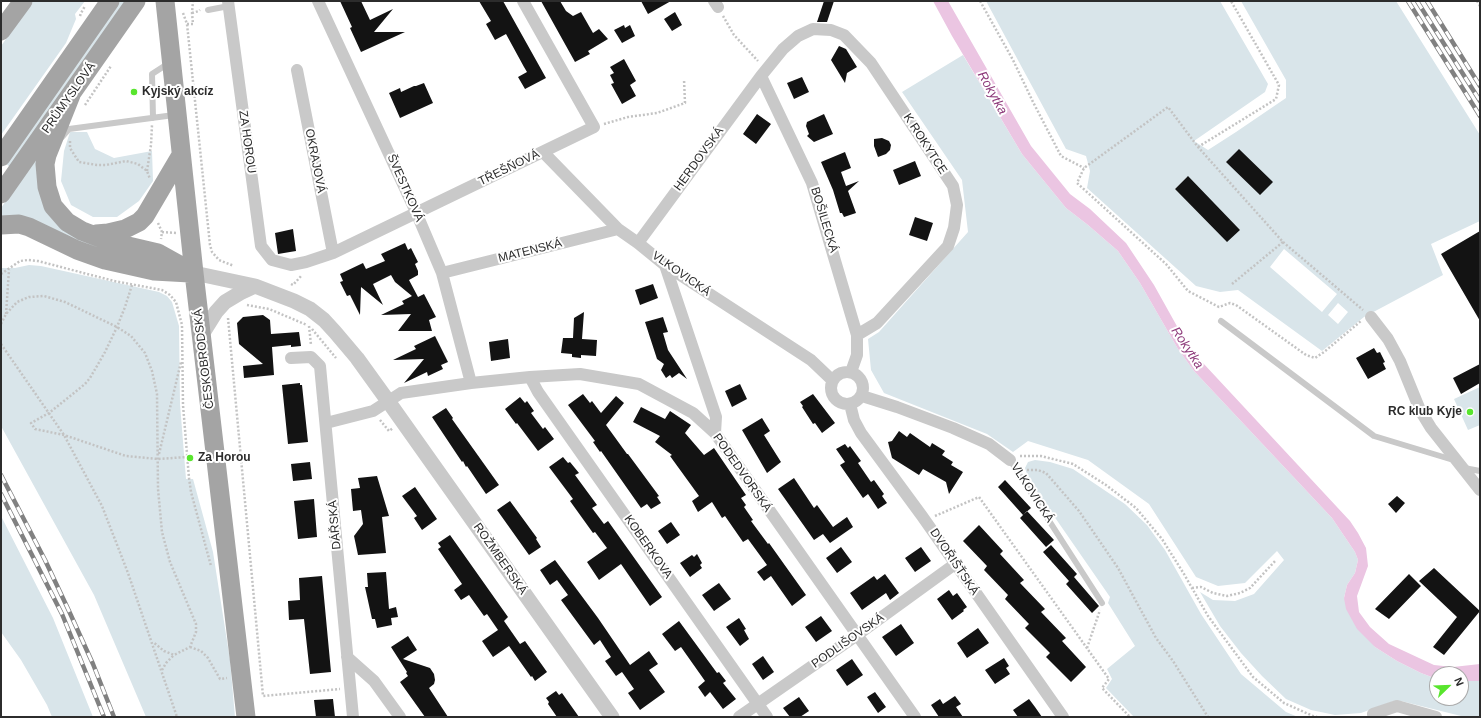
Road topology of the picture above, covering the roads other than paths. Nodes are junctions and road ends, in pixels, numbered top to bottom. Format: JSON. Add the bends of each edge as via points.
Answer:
{"nodes":[{"id":1,"x":22,"y":1,"type":"edge"},
{"id":2,"x":110,"y":1,"type":"edge"},
{"id":3,"x":136,"y":1,"type":"edge"},
{"id":4,"x":318,"y":1,"type":"edge"},
{"id":5,"x":523,"y":1,"type":"edge"},
{"id":6,"x":228,"y":3,"type":"edge"},
{"id":7,"x":172,"y":4,"type":"edge"},
{"id":8,"x":208,"y":10,"type":"dead end"},
{"id":9,"x":1,"y":31,"type":"edge"},
{"id":10,"x":172,"y":61,"type":"junction"},
{"id":11,"x":297,"y":70,"type":"dead end"},
{"id":12,"x":761,"y":76,"type":"junction"},
{"id":13,"x":71,"y":95,"type":"junction"},
{"id":14,"x":177,"y":115,"type":"junction"},
{"id":15,"x":153,"y":118,"type":"junction"},
{"id":16,"x":543,"y":152,"type":"junction"},
{"id":17,"x":47,"y":155,"type":"junction"},
{"id":18,"x":181,"y":155,"type":"junction"},
{"id":19,"x":1,"y":157,"type":"edge"},
{"id":20,"x":1,"y":194,"type":"edge"},
{"id":21,"x":416,"y":212,"type":"junction"},
{"id":22,"x":1,"y":225,"type":"edge"},
{"id":23,"x":618,"y":229,"type":"junction"},
{"id":24,"x":82,"y":231,"type":"junction"},
{"id":25,"x":638,"y":243,"type":"junction"},
{"id":26,"x":333,"y":253,"type":"junction"},
{"id":27,"x":291,"y":265,"type":"joint"},
{"id":28,"x":665,"y":265,"type":"junction"},
{"id":29,"x":194,"y":273,"type":"junction"},
{"id":30,"x":442,"y":273,"type":"junction"},
{"id":31,"x":255,"y":286,"type":"junction"},
{"id":32,"x":1369,"y":316,"type":"road end"},
{"id":33,"x":1221,"y":321,"type":"dead end"},
{"id":34,"x":858,"y":335,"type":"junction"},
{"id":35,"x":201,"y":336,"type":"junction"},
{"id":36,"x":291,"y":358,"type":"dead end"},
{"id":37,"x":851,"y":372,"type":"junction"},
{"id":38,"x":530,"y":377,"type":"junction"},
{"id":39,"x":832,"y":380,"type":"junction"},
{"id":40,"x":471,"y":383,"type":"junction"},
{"id":41,"x":862,"y":396,"type":"junction"},
{"id":42,"x":388,"y":401,"type":"junction"},
{"id":43,"x":850,"y":404,"type":"junction"},
{"id":44,"x":326,"y":423,"type":"junction"},
{"id":45,"x":715,"y":433,"type":"junction"},
{"id":46,"x":1453,"y":457,"type":"junction"},
{"id":47,"x":1010,"y":460,"type":"joint"},
{"id":48,"x":1461,"y":467,"type":"junction"},
{"id":49,"x":1480,"y":471,"type":"edge"},
{"id":50,"x":1480,"y":490,"type":"edge"},
{"id":51,"x":955,"y":564,"type":"junction"},
{"id":52,"x":1102,"y":603,"type":"road end"},
{"id":53,"x":857,"y":636,"type":"junction"},
{"id":54,"x":347,"y":658,"type":"junction"},
{"id":55,"x":758,"y":704,"type":"junction"},
{"id":56,"x":1373,"y":714,"type":"dead end"},
{"id":57,"x":246,"y":717,"type":"edge"},
{"id":58,"x":353,"y":717,"type":"edge"},
{"id":59,"x":400,"y":717,"type":"edge"},
{"id":60,"x":612,"y":717,"type":"edge"},
{"id":61,"x":739,"y":717,"type":"edge"},
{"id":62,"x":767,"y":717,"type":"edge"},
{"id":63,"x":915,"y":717,"type":"edge"},
{"id":64,"x":1063,"y":717,"type":"edge"},
{"id":65,"x":1436,"y":717,"type":"edge"}],
"edges":[{"from":1,"to":9,"type":"main road"},
{"from":2,"to":19,"type":"main road","name":"PRŮMYSLOVÁ"},
{"from":3,"to":13,"type":"main road","name":"PRŮMYSLOVÁ"},
{"from":4,"to":21,"type":"street","name":"ŠVESTKOVÁ"},
{"from":5,"to":16,"type":"street","name":"TŘEŠŇOVÁ","via":[[594,127]]},
{"from":6,"to":8,"type":"lane"},
{"from":6,"to":27,"type":"street","name":"ZA HOROU","via":[[261,246],[272,260]]},
{"from":7,"to":10,"type":"main road","name":"ČESKOBRODSKÁ","via":[[168,25]]},
{"from":10,"to":14,"type":"main road","name":"ČESKOBRODSKÁ"},
{"from":10,"to":15,"type":"lane","via":[[152,74]]},
{"from":11,"to":26,"type":"street","name":"OKRAJOVÁ"},
{"from":12,"to":25,"type":"street","name":"HERDOVSKÁ"},
{"from":12,"to":34,"type":"street","name":"BOŠILECKÁ","via":[[812,182]]},
{"from":12,"to":34,"type":"street","name":"K ROKYTCE","via":[[798,36],[813,29],[831,30],[844,35],[871,63],[953,186],[957,205],[954,228],[948,246],[877,323]]},
{"from":13,"to":17,"type":"main road"},
{"from":13,"to":20,"type":"main road","name":"PRŮMYSLOVÁ"},
{"from":14,"to":15,"type":"lane"},
{"from":14,"to":18,"type":"main road","name":"ČESKOBRODSKÁ"},
{"from":15,"to":17,"type":"lane","via":[[69,129]]},
{"from":16,"to":21,"type":"street","name":"TŘEŠŇOVÁ"},
{"from":16,"to":23,"type":"street","name":"VLKOVICKÁ"},
{"from":17,"to":24,"type":"main road","via":[[45,176],[53,206],[67,222]]},
{"from":18,"to":24,"type":"main road","via":[[148,212],[139,222],[108,233],[92,234]]},
{"from":18,"to":29,"type":"main road","name":"ČESKOBRODSKÁ"},
{"from":21,"to":26,"type":"street","name":"TŘEŠŇOVÁ"},
{"from":21,"to":30,"type":"street","name":"ŠVESTKOVÁ"},
{"from":22,"to":29,"type":"main road","via":[[19,224],[29,227],[76,250],[118,264],[154,271]]},
{"from":23,"to":25,"type":"street","name":"VLKOVICKÁ"},
{"from":23,"to":30,"type":"street","name":"MATENSKÁ"},
{"from":24,"to":29,"type":"main road","via":[[111,242],[158,253]]},
{"from":25,"to":28,"type":"street","name":"VLKOVICKÁ"},
{"from":26,"to":27,"type":"street","name":"TŘEŠŇOVÁ"},
{"from":28,"to":39,"type":"street","name":"VLKOVICKÁ","via":[[810,360]]},
{"from":28,"to":45,"type":"street","via":[[716,417]]},
{"from":29,"to":31,"type":"street","name":"ROŽMBERSKÁ"},
{"from":29,"to":35,"type":"main road","name":"ČESKOBRODSKÁ"},
{"from":30,"to":40,"type":"street","name":"ŠVESTKOVÁ"},
{"from":31,"to":35,"type":"street","via":[[225,302]]},
{"from":31,"to":42,"type":"street","name":"ROŽMBERSKÁ","via":[[294,301],[324,320],[357,358]]},
{"from":32,"to":46,"type":"street","via":[[1388,339],[1420,410]]},
{"from":33,"to":46,"type":"lane","via":[[1374,436],[1450,459]]},
{"from":34,"to":37,"type":"street","name":"BOŠILECKÁ","via":[[857,355]]},
{"from":35,"to":57,"type":"main road","name":"ČESKOBRODSKÁ"},
{"from":36,"to":44,"type":"street","name":"DÁŘSKÁ","via":[[311,357],[320,366]]},
{"from":37,"to":39,"type":"street","via":[[843,372]]},
{"from":37,"to":41,"type":"street","via":[[859,376],[863,384]]},
{"from":38,"to":40,"type":"street","name":"PODEDVORSKÁ"},
{"from":38,"to":45,"type":"street","name":"PODEDVORSKÁ","via":[[580,374],[639,384],[693,413]]},
{"from":38,"to":55,"type":"street","name":"KOBERKOVA","via":[[538,392]]},
{"from":39,"to":43,"type":"street","via":[[830,389],[833,396],[843,404]]},
{"from":40,"to":42,"type":"street","name":"PODEDVORSKÁ","via":[[401,393]]},
{"from":41,"to":43,"type":"street"},
{"from":41,"to":47,"type":"street","name":"VLKOVICKÁ","via":[[960,431],[989,444]]},
{"from":42,"to":44,"type":"street","via":[[373,411]]},
{"from":42,"to":60,"type":"street","name":"ROŽMBERSKÁ"},
{"from":43,"to":51,"type":"street","name":"DVOŘIŠŤSKÁ","via":[[861,433]]},
{"from":44,"to":54,"type":"street","name":"DÁŘSKÁ"},
{"from":45,"to":53,"type":"street","name":"PODEDVORSKÁ"},
{"from":46,"to":48,"type":"street"},
{"from":47,"to":52,"type":"lane","name":"VLKOVICKÁ"},
{"from":48,"to":49,"type":"lane"},
{"from":48,"to":50,"type":"street"},
{"from":51,"to":53,"type":"street","name":"PODLIŠOVSKÁ"},
{"from":51,"to":64,"type":"street","name":"DVOŘIŠŤSKÁ"},
{"from":53,"to":55,"type":"street","name":"PODLIŠOVSKÁ"},
{"from":53,"to":63,"type":"street","name":"PODEDVORSKÁ"},
{"from":54,"to":58,"type":"street","name":"DÁŘSKÁ"},
{"from":54,"to":59,"type":"street","via":[[374,681]]},
{"from":55,"to":61,"type":"street","name":"PODLIŠOVSKÁ"},
{"from":55,"to":62,"type":"street","name":"KOBERKOVA"},
{"from":56,"to":65,"type":"street","via":[[1397,706]]}]}
